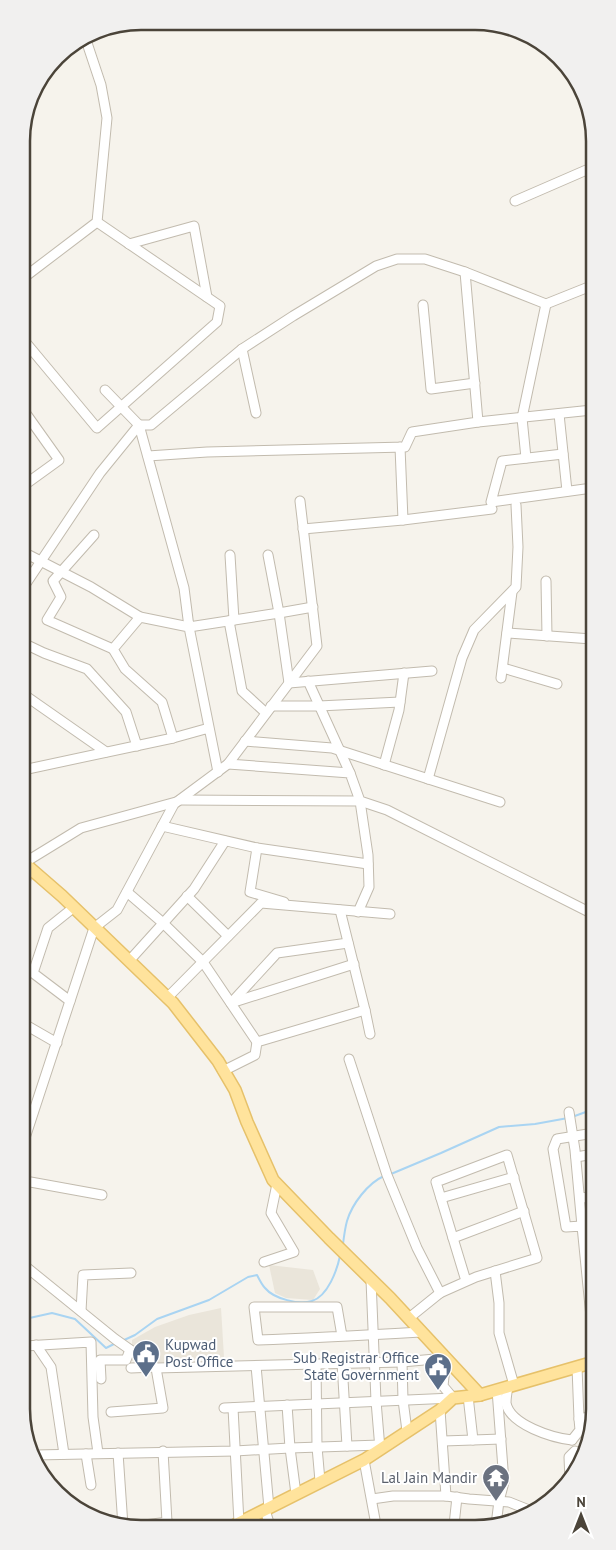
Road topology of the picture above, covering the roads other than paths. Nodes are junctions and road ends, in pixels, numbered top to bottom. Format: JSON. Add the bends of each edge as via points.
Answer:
{"nodes":[{"id":1,"x":87,"y":44,"type":"edge"},
{"id":2,"x":586,"y":170,"type":"edge"},
{"id":3,"x":515,"y":201,"type":"dead end"},
{"id":4,"x":97,"y":222,"type":"junction"},
{"id":5,"x":129,"y":244,"type":"junction"},
{"id":6,"x":30,"y":272,"type":"edge"},
{"id":7,"x":465,"y":272,"type":"junction"},
{"id":8,"x":586,"y":288,"type":"edge"},
{"id":9,"x":207,"y":297,"type":"junction"},
{"id":10,"x":546,"y":304,"type":"junction"},
{"id":11,"x":424,"y":305,"type":"dead end"},
{"id":12,"x":30,"y":348,"type":"edge"},
{"id":13,"x":242,"y":349,"type":"junction"},
{"id":14,"x":475,"y":383,"type":"junction"},
{"id":15,"x":105,"y":390,"type":"dead end"},
{"id":16,"x":121,"y":407,"type":"junction"},
{"id":17,"x":586,"y":411,"type":"edge"},
{"id":18,"x":256,"y":412,"type":"dead end"},
{"id":19,"x":559,"y":414,"type":"junction"},
{"id":20,"x":522,"y":418,"type":"junction"},
{"id":21,"x":30,"y":419,"type":"edge"},
{"id":22,"x":478,"y":422,"type":"junction"},
{"id":23,"x":139,"y":424,"type":"junction"},
{"id":24,"x":400,"y":447,"type":"junction"},
{"id":25,"x":563,"y":454,"type":"junction"},
{"id":26,"x":148,"y":456,"type":"junction"},
{"id":27,"x":526,"y":458,"type":"junction"},
{"id":28,"x":30,"y":480,"type":"edge"},
{"id":29,"x":586,"y":489,"type":"edge"},
{"id":30,"x":567,"y":491,"type":"junction"},
{"id":31,"x":300,"y":501,"type":"dead end"},
{"id":32,"x":516,"y":505,"type":"dead end"},
{"id":33,"x":492,"y":509,"type":"dead end"},
{"id":34,"x":403,"y":520,"type":"junction"},
{"id":35,"x":303,"y":528,"type":"junction"},
{"id":36,"x":94,"y":535,"type":"dead end"},
{"id":37,"x":230,"y":555,"type":"dead end"},
{"id":38,"x":268,"y":555,"type":"dead end"},
{"id":39,"x":30,"y":556,"type":"edge"},
{"id":40,"x":41,"y":561,"type":"junction"},
{"id":41,"x":61,"y":572,"type":"junction"},
{"id":42,"x":30,"y":578,"type":"edge"},
{"id":43,"x":546,"y":580,"type":"dead end"},
{"id":44,"x":512,"y":592,"type":"junction"},
{"id":45,"x":313,"y":607,"type":"junction"},
{"id":46,"x":279,"y":613,"type":"junction"},
{"id":47,"x":140,"y":617,"type":"junction"},
{"id":48,"x":232,"y":620,"type":"junction"},
{"id":49,"x":189,"y":627,"type":"junction"},
{"id":50,"x":507,"y":633,"type":"junction"},
{"id":51,"x":547,"y":636,"type":"junction"},
{"id":52,"x":586,"y":639,"type":"edge"},
{"id":53,"x":30,"y":646,"type":"edge"},
{"id":54,"x":113,"y":649,"type":"junction"},
{"id":55,"x":432,"y":670,"type":"dead end"},
{"id":56,"x":404,"y":673,"type":"junction"},
{"id":57,"x":308,"y":681,"type":"junction"},
{"id":58,"x":289,"y":683,"type":"junction"},
{"id":59,"x":557,"y":684,"type":"dead end"},
{"id":60,"x":30,"y":699,"type":"edge"},
{"id":61,"x":400,"y":702,"type":"junction"},
{"id":62,"x":320,"y":706,"type":"junction"},
{"id":63,"x":268,"y":710,"type":"junction"},
{"id":64,"x":209,"y":728,"type":"junction"},
{"id":65,"x":173,"y":738,"type":"junction"},
{"id":66,"x":245,"y":741,"type":"junction"},
{"id":67,"x":137,"y":746,"type":"junction"},
{"id":68,"x":340,"y":750,"type":"junction"},
{"id":69,"x":106,"y":752,"type":"junction"},
{"id":70,"x":228,"y":764,"type":"junction"},
{"id":71,"x":384,"y":765,"type":"junction"},
{"id":72,"x":30,"y":768,"type":"edge"},
{"id":73,"x":218,"y":772,"type":"junction"},
{"id":74,"x":350,"y":773,"type":"junction"},
{"id":75,"x":428,"y":779,"type":"junction"},
{"id":76,"x":178,"y":801,"type":"junction"},
{"id":77,"x":360,"y":802,"type":"junction"},
{"id":78,"x":500,"y":802,"type":"dead end"},
{"id":79,"x":162,"y":826,"type":"junction"},
{"id":80,"x":225,"y":841,"type":"junction"},
{"id":81,"x":257,"y":848,"type":"junction"},
{"id":82,"x":30,"y":862,"type":"edge"},
{"id":83,"x":368,"y":864,"type":"junction"},
{"id":84,"x":30,"y":869,"type":"edge"},
{"id":85,"x":127,"y":892,"type":"junction"},
{"id":86,"x":187,"y":896,"type":"junction"},
{"id":87,"x":304,"y":907,"type":"junction"},
{"id":88,"x":73,"y":908,"type":"junction"},
{"id":89,"x":340,"y":910,"type":"junction"},
{"id":90,"x":586,"y":910,"type":"edge"},
{"id":91,"x":358,"y":912,"type":"junction"},
{"id":92,"x":390,"y":914,"type":"dead end"},
{"id":93,"x":163,"y":923,"type":"junction"},
{"id":94,"x":94,"y":928,"type":"junction"},
{"id":95,"x":228,"y":936,"type":"junction"},
{"id":96,"x":348,"y":943,"type":"junction"},
{"id":97,"x":129,"y":961,"type":"junction"},
{"id":98,"x":203,"y":962,"type":"junction"},
{"id":99,"x":354,"y":964,"type":"junction"},
{"id":100,"x":167,"y":998,"type":"junction"},
{"id":101,"x":70,"y":1001,"type":"junction"},
{"id":102,"x":231,"y":1003,"type":"junction"},
{"id":103,"x":365,"y":1010,"type":"junction"},
{"id":104,"x":30,"y":1027,"type":"edge"},
{"id":105,"x":370,"y":1034,"type":"dead end"},
{"id":106,"x":258,"y":1042,"type":"junction"},
{"id":107,"x":57,"y":1043,"type":"junction"},
{"id":108,"x":349,"y":1059,"type":"dead end"},
{"id":109,"x":223,"y":1071,"type":"junction"},
{"id":110,"x":569,"y":1112,"type":"dead end"},
{"id":111,"x":30,"y":1123,"type":"edge"},
{"id":112,"x":586,"y":1135,"type":"edge"},
{"id":113,"x":573,"y":1137,"type":"junction"},
{"id":114,"x":586,"y":1155,"type":"edge"},
{"id":115,"x":576,"y":1157,"type":"junction"},
{"id":116,"x":514,"y":1177,"type":"junction"},
{"id":117,"x":30,"y":1182,"type":"edge"},
{"id":118,"x":277,"y":1184,"type":"junction"},
{"id":119,"x":102,"y":1195,"type":"dead end"},
{"id":120,"x":580,"y":1197,"type":"junction"},
{"id":121,"x":441,"y":1198,"type":"junction"},
{"id":122,"x":586,"y":1198,"type":"edge"},
{"id":123,"x":524,"y":1211,"type":"junction"},
{"id":124,"x":582,"y":1226,"type":"junction"},
{"id":125,"x":453,"y":1238,"type":"junction"},
{"id":126,"x":264,"y":1262,"type":"dead end"},
{"id":127,"x":586,"y":1266,"type":"edge"},
{"id":128,"x":30,"y":1270,"type":"edge"},
{"id":129,"x":495,"y":1271,"type":"junction"},
{"id":130,"x":131,"y":1273,"type":"dead end"},
{"id":131,"x":371,"y":1280,"type":"junction"},
{"id":132,"x":466,"y":1282,"type":"junction"},
{"id":133,"x":440,"y":1293,"type":"junction"},
{"id":134,"x":81,"y":1311,"type":"junction"},
{"id":135,"x":409,"y":1318,"type":"junction"},
{"id":136,"x":421,"y":1332,"type":"junction"},
{"id":137,"x":374,"y":1335,"type":"junction"},
{"id":138,"x":342,"y":1336,"type":"junction"},
{"id":139,"x":36,"y":1345,"type":"junction"},
{"id":140,"x":30,"y":1346,"type":"edge"},
{"id":141,"x":130,"y":1350,"type":"junction"},
{"id":142,"x":446,"y":1358,"type":"junction"},
{"id":143,"x":375,"y":1362,"type":"junction"},
{"id":144,"x":402,"y":1362,"type":"junction"},
{"id":145,"x":342,"y":1363,"type":"junction"},
{"id":146,"x":316,"y":1364,"type":"junction"},
{"id":147,"x":586,"y":1364,"type":"edge"},
{"id":148,"x":256,"y":1366,"type":"junction"},
{"id":149,"x":577,"y":1367,"type":"junction"},
{"id":150,"x":131,"y":1368,"type":"dead end"},
{"id":151,"x":155,"y":1368,"type":"junction"},
{"id":152,"x":101,"y":1379,"type":"dead end"},
{"id":153,"x":506,"y":1387,"type":"junction"},
{"id":154,"x":480,"y":1395,"type":"junction"},
{"id":155,"x":468,"y":1396,"type":"junction"},
{"id":156,"x":453,"y":1398,"type":"junction"},
{"id":157,"x":403,"y":1400,"type":"junction"},
{"id":158,"x":376,"y":1401,"type":"junction"},
{"id":159,"x":344,"y":1403,"type":"junction"},
{"id":160,"x":317,"y":1404,"type":"junction"},
{"id":161,"x":287,"y":1405,"type":"junction"},
{"id":162,"x":260,"y":1406,"type":"junction"},
{"id":163,"x":440,"y":1410,"type":"junction"},
{"id":164,"x":111,"y":1412,"type":"dead end"},
{"id":165,"x":586,"y":1418,"type":"edge"},
{"id":166,"x":579,"y":1420,"type":"junction"},
{"id":167,"x":407,"y":1431,"type":"junction"},
{"id":168,"x":501,"y":1439,"type":"junction"},
{"id":169,"x":443,"y":1440,"type":"junction"},
{"id":170,"x":473,"y":1440,"type":"junction"},
{"id":171,"x":572,"y":1440,"type":"junction"},
{"id":172,"x":347,"y":1446,"type":"junction"},
{"id":173,"x":317,"y":1447,"type":"junction"},
{"id":174,"x":380,"y":1447,"type":"junction"},
{"id":175,"x":290,"y":1448,"type":"junction"},
{"id":176,"x":263,"y":1450,"type":"junction"},
{"id":177,"x":163,"y":1451,"type":"junction"},
{"id":178,"x":235,"y":1451,"type":"junction"},
{"id":179,"x":577,"y":1452,"type":"edge"},
{"id":180,"x":578,"y":1452,"type":"edge"},
{"id":181,"x":98,"y":1453,"type":"junction"},
{"id":182,"x":118,"y":1453,"type":"junction"},
{"id":183,"x":64,"y":1454,"type":"junction"},
{"id":184,"x":86,"y":1454,"type":"junction"},
{"id":185,"x":40,"y":1455,"type":"edge"},
{"id":186,"x":364,"y":1460,"type":"junction"},
{"id":187,"x":569,"y":1466,"type":"edge"},
{"id":188,"x":320,"y":1481,"type":"junction"},
{"id":189,"x":91,"y":1484,"type":"dead end"},
{"id":190,"x":296,"y":1494,"type":"junction"},
{"id":191,"x":446,"y":1496,"type":"junction"},
{"id":192,"x":457,"y":1497,"type":"junction"},
{"id":193,"x":372,"y":1499,"type":"junction"},
{"id":194,"x":499,"y":1501,"type":"junction"},
{"id":195,"x":525,"y":1508,"type":"edge"},
{"id":196,"x":267,"y":1509,"type":"junction"},
{"id":197,"x":497,"y":1517,"type":"edge"},
{"id":198,"x":122,"y":1518,"type":"edge"},
{"id":199,"x":168,"y":1520,"type":"edge"},
{"id":200,"x":236,"y":1520,"type":"edge"},
{"id":201,"x":244,"y":1520,"type":"edge"},
{"id":202,"x":269,"y":1520,"type":"edge"},
{"id":203,"x":375,"y":1520,"type":"edge"},
{"id":204,"x":455,"y":1520,"type":"edge"}],
"edges":[{"from":1,"to":4,"type":"street","via":[[101,85],[107,118]]},
{"from":2,"to":3,"type":"street"},
{"from":4,"to":5,"type":"street"},
{"from":4,"to":6,"type":"street"},
{"from":5,"to":9,"type":"street"},
{"from":5,"to":9,"type":"street","via":[[194,226]]},
{"from":7,"to":10,"type":"street"},
{"from":7,"to":13,"type":"street","via":[[425,259],[397,259],[376,266]]},
{"from":7,"to":14,"type":"street"},
{"from":8,"to":10,"type":"street"},
{"from":9,"to":16,"type":"street","via":[[220,306],[217,322]]},
{"from":10,"to":20,"type":"street"},
{"from":11,"to":14,"type":"street","via":[[431,389]]},
{"from":12,"to":16,"type":"street","via":[[97,428]]},
{"from":13,"to":18,"type":"street"},
{"from":13,"to":23,"type":"street","via":[[151,425]]},
{"from":14,"to":22,"type":"street"},
{"from":15,"to":16,"type":"street"},
{"from":16,"to":23,"type":"street"},
{"from":17,"to":19,"type":"street"},
{"from":19,"to":20,"type":"street"},
{"from":19,"to":25,"type":"street"},
{"from":20,"to":22,"type":"street"},
{"from":20,"to":27,"type":"street"},
{"from":21,"to":28,"type":"street","via":[[59,460]]},
{"from":22,"to":24,"type":"street","via":[[412,432],[405,447]]},
{"from":23,"to":26,"type":"street"},
{"from":23,"to":40,"type":"street","via":[[100,472]]},
{"from":24,"to":26,"type":"street"},
{"from":24,"to":34,"type":"street"},
{"from":25,"to":27,"type":"street"},
{"from":25,"to":30,"type":"street"},
{"from":26,"to":49,"type":"street","via":[[184,588]]},
{"from":27,"to":30,"type":"street","via":[[502,461],[491,502]]},
{"from":29,"to":30,"type":"street"},
{"from":31,"to":35,"type":"street"},
{"from":32,"to":44,"type":"street","via":[[518,547],[516,587]]},
{"from":33,"to":34,"type":"street"},
{"from":34,"to":35,"type":"street"},
{"from":35,"to":45,"type":"street"},
{"from":36,"to":41,"type":"street"},
{"from":37,"to":48,"type":"street"},
{"from":38,"to":46,"type":"street"},
{"from":39,"to":40,"type":"street"},
{"from":40,"to":41,"type":"street"},
{"from":40,"to":42,"type":"street"},
{"from":41,"to":47,"type":"street"},
{"from":41,"to":54,"type":"street","via":[[53,581],[61,597],[47,620]]},
{"from":43,"to":51,"type":"street"},
{"from":44,"to":50,"type":"street"},
{"from":44,"to":75,"type":"street","via":[[474,630],[462,658]]},
{"from":45,"to":46,"type":"street"},
{"from":45,"to":58,"type":"street","via":[[317,646]]},
{"from":46,"to":48,"type":"street"},
{"from":46,"to":58,"type":"street"},
{"from":47,"to":49,"type":"street"},
{"from":47,"to":54,"type":"street"},
{"from":48,"to":49,"type":"street"},
{"from":48,"to":63,"type":"street","via":[[242,691]]},
{"from":49,"to":64,"type":"street"},
{"from":50,"to":51,"type":"street"},
{"from":50,"to":59,"type":"street","via":[[502,673]]},
{"from":51,"to":52,"type":"street"},
{"from":53,"to":67,"type":"street","via":[[87,669],[126,712]]},
{"from":54,"to":65,"type":"street","via":[[125,669],[162,702]]},
{"from":55,"to":56,"type":"street"},
{"from":56,"to":57,"type":"street"},
{"from":56,"to":61,"type":"street"},
{"from":57,"to":58,"type":"street"},
{"from":57,"to":62,"type":"street"},
{"from":58,"to":63,"type":"street"},
{"from":60,"to":69,"type":"street"},
{"from":61,"to":62,"type":"street"},
{"from":61,"to":71,"type":"street"},
{"from":62,"to":63,"type":"street"},
{"from":62,"to":68,"type":"street"},
{"from":63,"to":66,"type":"street"},
{"from":64,"to":65,"type":"street"},
{"from":64,"to":73,"type":"street"},
{"from":65,"to":67,"type":"street"},
{"from":66,"to":68,"type":"street"},
{"from":66,"to":70,"type":"street"},
{"from":67,"to":69,"type":"street"},
{"from":68,"to":71,"type":"street"},
{"from":68,"to":74,"type":"street"},
{"from":69,"to":72,"type":"street"},
{"from":70,"to":73,"type":"street"},
{"from":70,"to":74,"type":"street"},
{"from":71,"to":75,"type":"street"},
{"from":73,"to":76,"type":"street"},
{"from":74,"to":77,"type":"street"},
{"from":75,"to":78,"type":"street"},
{"from":76,"to":77,"type":"street"},
{"from":76,"to":79,"type":"street"},
{"from":76,"to":82,"type":"street","via":[[81,828]]},
{"from":77,"to":83,"type":"street"},
{"from":77,"to":90,"type":"street","via":[[386,810]]},
{"from":79,"to":80,"type":"street"},
{"from":79,"to":85,"type":"street"},
{"from":80,"to":81,"type":"street"},
{"from":80,"to":86,"type":"street"},
{"from":81,"to":83,"type":"street"},
{"from":81,"to":87,"type":"street","via":[[250,892]]},
{"from":83,"to":91,"type":"street","via":[[369,887]]},
{"from":84,"to":88,"type":"main road"},
{"from":85,"to":93,"type":"street"},
{"from":85,"to":94,"type":"street","via":[[117,910]]},
{"from":86,"to":93,"type":"street"},
{"from":86,"to":95,"type":"street"},
{"from":87,"to":89,"type":"street"},
{"from":87,"to":95,"type":"street","via":[[261,903]]},
{"from":88,"to":94,"type":"main road"},
{"from":88,"to":101,"type":"street","via":[[48,928],[33,973]]},
{"from":89,"to":91,"type":"street"},
{"from":89,"to":96,"type":"street"},
{"from":91,"to":92,"type":"street"},
{"from":93,"to":97,"type":"street"},
{"from":93,"to":98,"type":"street"},
{"from":94,"to":97,"type":"main road"},
{"from":94,"to":101,"type":"street"},
{"from":95,"to":98,"type":"street"},
{"from":96,"to":99,"type":"street"},
{"from":96,"to":102,"type":"street","via":[[276,953]]},
{"from":97,"to":100,"type":"main road"},
{"from":98,"to":100,"type":"street"},
{"from":98,"to":102,"type":"street"},
{"from":99,"to":102,"type":"street"},
{"from":99,"to":103,"type":"street"},
{"from":100,"to":109,"type":"main road"},
{"from":101,"to":107,"type":"street"},
{"from":102,"to":106,"type":"street"},
{"from":103,"to":105,"type":"street"},
{"from":103,"to":106,"type":"street"},
{"from":104,"to":107,"type":"street"},
{"from":106,"to":109,"type":"street","via":[[255,1055]]},
{"from":107,"to":111,"type":"street"},
{"from":108,"to":133,"type":"street","via":[[387,1175],[417,1248]]},
{"from":109,"to":118,"type":"main road","via":[[235,1090]]},
{"from":110,"to":113,"type":"street"},
{"from":112,"to":113,"type":"street"},
{"from":113,"to":115,"type":"street"},
{"from":113,"to":124,"type":"street","via":[[557,1139],[552,1150],[566,1227]]},
{"from":114,"to":115,"type":"street"},
{"from":115,"to":120,"type":"street"},
{"from":116,"to":121,"type":"street"},
{"from":116,"to":121,"type":"street","via":[[507,1155],[436,1182]]},
{"from":116,"to":123,"type":"street"},
{"from":117,"to":119,"type":"street"},
{"from":118,"to":126,"type":"street","via":[[271,1213],[294,1252]]},
{"from":118,"to":131,"type":"main road"},
{"from":120,"to":122,"type":"street"},
{"from":120,"to":124,"type":"street"},
{"from":121,"to":125,"type":"street"},
{"from":123,"to":125,"type":"street"},
{"from":123,"to":129,"type":"street","via":[[537,1258]]},
{"from":124,"to":127,"type":"street"},
{"from":125,"to":132,"type":"street"},
{"from":128,"to":134,"type":"street"},
{"from":129,"to":132,"type":"street"},
{"from":129,"to":153,"type":"street"},
{"from":130,"to":134,"type":"street","via":[[83,1275]]},
{"from":131,"to":135,"type":"main road"},
{"from":131,"to":137,"type":"street"},
{"from":132,"to":133,"type":"street"},
{"from":133,"to":135,"type":"street"},
{"from":134,"to":141,"type":"street"},
{"from":135,"to":136,"type":"main road"},
{"from":136,"to":137,"type":"street"},
{"from":136,"to":142,"type":"main road"},
{"from":137,"to":138,"type":"street"},
{"from":137,"to":143,"type":"street"},
{"from":138,"to":138,"type":"street","via":[[258,1340],[254,1306],[337,1307]]},
{"from":139,"to":140,"type":"street"},
{"from":139,"to":181,"type":"street","via":[[91,1342],[93,1417]]},
{"from":139,"to":183,"type":"street","via":[[51,1367]]},
{"from":141,"to":151,"type":"street"},
{"from":141,"to":152,"type":"street","via":[[126,1360],[100,1360]]},
{"from":142,"to":144,"type":"street"},
{"from":142,"to":154,"type":"main road"},
{"from":142,"to":156,"type":"street","via":[[443,1386]]},
{"from":143,"to":144,"type":"street"},
{"from":143,"to":145,"type":"street"},
{"from":143,"to":158,"type":"street"},
{"from":144,"to":157,"type":"street"},
{"from":145,"to":146,"type":"street"},
{"from":145,"to":159,"type":"street"},
{"from":146,"to":148,"type":"street"},
{"from":146,"to":160,"type":"street"},
{"from":147,"to":149,"type":"main road"},
{"from":148,"to":151,"type":"street"},
{"from":148,"to":162,"type":"street"},
{"from":149,"to":153,"type":"main road"},
{"from":149,"to":166,"type":"street"},
{"from":150,"to":151,"type":"street"},
{"from":151,"to":164,"type":"street","via":[[163,1408]]},
{"from":153,"to":154,"type":"main road"},
{"from":153,"to":168,"type":"street"},
{"from":153,"to":171,"type":"street","via":[[506,1404],[515,1419],[553,1438]]},
{"from":154,"to":155,"type":"main road"},
{"from":155,"to":156,"type":"main road"},
{"from":155,"to":170,"type":"street"},
{"from":156,"to":157,"type":"street"},
{"from":156,"to":163,"type":"main road"},
{"from":157,"to":158,"type":"street"},
{"from":157,"to":167,"type":"street"},
{"from":158,"to":159,"type":"street"},
{"from":158,"to":174,"type":"street"},
{"from":159,"to":160,"type":"street"},
{"from":159,"to":172,"type":"street"},
{"from":160,"to":161,"type":"street"},
{"from":160,"to":173,"type":"street"},
{"from":161,"to":162,"type":"street"},
{"from":161,"to":175,"type":"street"},
{"from":162,"to":176,"type":"street"},
{"from":162,"to":178,"type":"street","via":[[229,1408]]},
{"from":163,"to":167,"type":"main road"},
{"from":163,"to":169,"type":"street"},
{"from":165,"to":166,"type":"street"},
{"from":166,"to":171,"type":"street","via":[[580,1430]]},
{"from":167,"to":174,"type":"main road"},
{"from":168,"to":170,"type":"street"},
{"from":168,"to":194,"type":"street","via":[[504,1482]]},
{"from":169,"to":170,"type":"street"},
{"from":169,"to":191,"type":"street"},
{"from":171,"to":180,"type":"street"},
{"from":172,"to":173,"type":"street"},
{"from":172,"to":174,"type":"street"},
{"from":173,"to":175,"type":"street"},
{"from":173,"to":188,"type":"street"},
{"from":174,"to":186,"type":"main road"},
{"from":175,"to":176,"type":"street"},
{"from":175,"to":190,"type":"street"},
{"from":176,"to":178,"type":"street"},
{"from":176,"to":196,"type":"street"},
{"from":177,"to":178,"type":"street"},
{"from":177,"to":182,"type":"street"},
{"from":177,"to":199,"type":"street"},
{"from":178,"to":200,"type":"street"},
{"from":179,"to":187,"type":"street","via":[[569,1457]]},
{"from":181,"to":182,"type":"street"},
{"from":181,"to":184,"type":"street"},
{"from":182,"to":198,"type":"street"},
{"from":183,"to":184,"type":"street"},
{"from":183,"to":185,"type":"street"},
{"from":184,"to":189,"type":"street"},
{"from":186,"to":188,"type":"main road"},
{"from":186,"to":193,"type":"street"},
{"from":188,"to":190,"type":"main road"},
{"from":190,"to":196,"type":"main road"},
{"from":191,"to":192,"type":"street"},
{"from":191,"to":193,"type":"street"},
{"from":192,"to":194,"type":"street"},
{"from":192,"to":204,"type":"street"},
{"from":193,"to":203,"type":"street"},
{"from":194,"to":195,"type":"street"},
{"from":194,"to":197,"type":"street"},
{"from":196,"to":201,"type":"main road"},
{"from":196,"to":202,"type":"street"}]}
